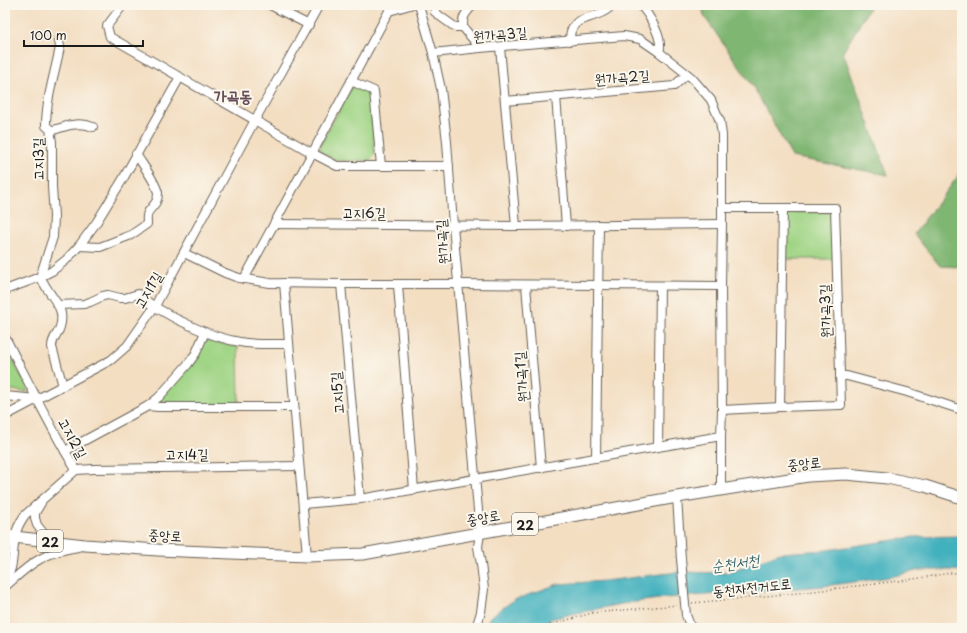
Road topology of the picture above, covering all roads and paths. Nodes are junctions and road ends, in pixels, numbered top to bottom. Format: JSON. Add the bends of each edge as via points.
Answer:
{"nodes":[{"id":1,"x":123,"y":5,"type":"edge"},
{"id":2,"x":270,"y":5,"type":"edge"},
{"id":3,"x":319,"y":5,"type":"edge"},
{"id":4,"x":410,"y":5,"type":"edge"},
{"id":5,"x":419,"y":5,"type":"edge"},
{"id":6,"x":473,"y":5,"type":"edge"},
{"id":7,"x":612,"y":5,"type":"edge"},
{"id":8,"x":640,"y":5,"type":"edge"},
{"id":9,"x":435,"y":12,"type":"dead end"},
{"id":10,"x":309,"y":25,"type":"junction"},
{"id":11,"x":463,"y":27,"type":"junction"},
{"id":12,"x":59,"y":41,"type":"dead end"},
{"id":13,"x":570,"y":41,"type":"junction"},
{"id":14,"x":500,"y":47,"type":"junction"},
{"id":15,"x":480,"y":48,"type":"junction"},
{"id":16,"x":659,"y":52,"type":"junction"},
{"id":17,"x":433,"y":53,"type":"junction"},
{"id":18,"x":687,"y":74,"type":"junction"},
{"id":19,"x":180,"y":77,"type":"junction"},
{"id":20,"x":351,"y":80,"type":"junction"},
{"id":21,"x":556,"y":96,"type":"junction"},
{"id":22,"x":505,"y":101,"type":"junction"},
{"id":23,"x":255,"y":120,"type":"junction"},
{"id":24,"x":93,"y":128,"type":"dead end"},
{"id":25,"x":51,"y":131,"type":"junction"},
{"id":26,"x":312,"y":153,"type":"junction"},
{"id":27,"x":136,"y":154,"type":"junction"},
{"id":28,"x":381,"y":166,"type":"junction"},
{"id":29,"x":449,"y":166,"type":"junction"},
{"id":30,"x":722,"y":208,"type":"junction"},
{"id":31,"x":783,"y":208,"type":"junction"},
{"id":32,"x":274,"y":224,"type":"junction"},
{"id":33,"x":722,"y":224,"type":"junction"},
{"id":34,"x":599,"y":225,"type":"junction"},
{"id":35,"x":453,"y":226,"type":"junction"},
{"id":36,"x":516,"y":226,"type":"junction"},
{"id":37,"x":566,"y":226,"type":"junction"},
{"id":38,"x":79,"y":246,"type":"junction"},
{"id":39,"x":184,"y":253,"type":"junction"},
{"id":40,"x":40,"y":277,"type":"junction"},
{"id":41,"x":244,"y":278,"type":"junction"},
{"id":42,"x":284,"y":283,"type":"junction"},
{"id":43,"x":341,"y":284,"type":"junction"},
{"id":44,"x":458,"y":284,"type":"junction"},
{"id":45,"x":398,"y":285,"type":"junction"},
{"id":46,"x":526,"y":285,"type":"junction"},
{"id":47,"x":599,"y":286,"type":"junction"},
{"id":48,"x":660,"y":286,"type":"junction"},
{"id":49,"x":721,"y":286,"type":"junction"},
{"id":50,"x":5,"y":290,"type":"edge"},
{"id":51,"x":58,"y":305,"type":"junction"},
{"id":52,"x":155,"y":306,"type":"junction"},
{"id":53,"x":205,"y":332,"type":"junction"},
{"id":54,"x":5,"y":337,"type":"edge"},
{"id":55,"x":289,"y":344,"type":"junction"},
{"id":56,"x":840,"y":376,"type":"junction"},
{"id":57,"x":63,"y":386,"type":"junction"},
{"id":58,"x":5,"y":396,"type":"edge"},
{"id":59,"x":37,"y":399,"type":"junction"},
{"id":60,"x":148,"y":406,"type":"junction"},
{"id":61,"x":294,"y":407,"type":"junction"},
{"id":62,"x":780,"y":407,"type":"junction"},
{"id":63,"x":722,"y":410,"type":"junction"},
{"id":64,"x":962,"y":410,"type":"edge"},
{"id":65,"x":5,"y":416,"type":"edge"},
{"id":66,"x":721,"y":436,"type":"junction"},
{"id":67,"x":658,"y":447,"type":"junction"},
{"id":68,"x":65,"y":451,"type":"junction"},
{"id":69,"x":596,"y":458,"type":"junction"},
{"id":70,"x":299,"y":466,"type":"junction"},
{"id":71,"x":541,"y":468,"type":"junction"},
{"id":72,"x":76,"y":470,"type":"junction"},
{"id":73,"x":476,"y":479,"type":"junction"},
{"id":74,"x":414,"y":490,"type":"junction"},
{"id":75,"x":721,"y":490,"type":"junction"},
{"id":76,"x":45,"y":497,"type":"junction"},
{"id":77,"x":678,"y":497,"type":"junction"},
{"id":78,"x":962,"y":498,"type":"edge"},
{"id":79,"x":360,"y":499,"type":"junction"},
{"id":80,"x":303,"y":504,"type":"junction"},
{"id":81,"x":480,"y":532,"type":"junction"},
{"id":82,"x":10,"y":537,"type":"edge"},
{"id":83,"x":85,"y":545,"type":"junction"},
{"id":84,"x":307,"y":556,"type":"junction"},
{"id":85,"x":962,"y":573,"type":"edge"},
{"id":86,"x":5,"y":582,"type":"edge"},
{"id":87,"x":5,"y":586,"type":"edge"},
{"id":88,"x":679,"y":604,"type":"dead end"},
{"id":89,"x":687,"y":604,"type":"dead end"},
{"id":90,"x":476,"y":628,"type":"edge"},
{"id":91,"x":547,"y":628,"type":"edge"},
{"id":92,"x":691,"y":628,"type":"edge"}],
"edges":[{"from":1,"to":19,"type":"street","via":[[107,26],[110,37]]},
{"from":2,"to":10,"type":"street"},
{"from":3,"to":10,"type":"street","name":"고지1길"},
{"from":4,"to":20,"type":"street","via":[[389,11]]},
{"from":5,"to":17,"type":"street","name":"원가곡길"},
{"from":6,"to":11,"type":"street","via":[[465,13]]},
{"from":7,"to":13,"type":"street","via":[[574,25]]},
{"from":8,"to":16,"type":"street","via":[[648,13],[654,26],[660,43]]},
{"from":9,"to":11,"type":"street","via":[[455,27]]},
{"from":10,"to":23,"type":"street","name":"고지1길"},
{"from":11,"to":15,"type":"street"},
{"from":12,"to":25,"type":"street","name":"고지3길","via":[[46,119],[46,126]]},
{"from":13,"to":14,"type":"street","name":"원가곡3길"},
{"from":13,"to":16,"type":"street","name":"원가곡3길","via":[[624,36],[640,38]]},
{"from":14,"to":15,"type":"street","name":"원가곡3길"},
{"from":14,"to":22,"type":"street"},
{"from":15,"to":17,"type":"street","name":"원가곡3길"},
{"from":16,"to":18,"type":"street","name":"원가곡3길"},
{"from":17,"to":29,"type":"street","name":"원가곡길","via":[[442,89]]},
{"from":18,"to":21,"type":"street","name":"원가곡2길","via":[[674,86]]},
{"from":18,"to":30,"type":"street","name":"원가곡3길","via":[[711,100],[720,120]]},
{"from":19,"to":23,"type":"street"},
{"from":19,"to":27,"type":"street"},
{"from":20,"to":26,"type":"street"},
{"from":20,"to":28,"type":"street","via":[[374,91]]},
{"from":21,"to":22,"type":"street","name":"원가곡2길"},
{"from":21,"to":37,"type":"street"},
{"from":22,"to":36,"type":"street"},
{"from":23,"to":26,"type":"street"},
{"from":23,"to":39,"type":"street","name":"고지1길"},
{"from":24,"to":25,"type":"street","via":[[77,124]]},
{"from":25,"to":40,"type":"street","name":"고지3길","via":[[53,237]]},
{"from":26,"to":28,"type":"street","via":[[337,166]]},
{"from":26,"to":32,"type":"street"},
{"from":27,"to":38,"type":"street","via":[[96,223]]},
{"from":27,"to":38,"type":"street","via":[[158,194],[157,201],[149,210],[147,224],[131,235],[100,247]]},
{"from":28,"to":29,"type":"street"},
{"from":29,"to":35,"type":"street","name":"원가곡길"},
{"from":30,"to":31,"type":"street","name":"원가곡3길"},
{"from":30,"to":33,"type":"street","name":"원가곡3길"},
{"from":31,"to":56,"type":"street","name":"원가곡3길","via":[[835,208]]},
{"from":31,"to":62,"type":"street"},
{"from":32,"to":35,"type":"street","name":"고지6길"},
{"from":32,"to":41,"type":"street"},
{"from":33,"to":34,"type":"street"},
{"from":33,"to":49,"type":"street","name":"원가곡3길"},
{"from":34,"to":37,"type":"street"},
{"from":34,"to":47,"type":"street"},
{"from":35,"to":36,"type":"street"},
{"from":35,"to":44,"type":"street","name":"원가곡길"},
{"from":36,"to":37,"type":"street"},
{"from":38,"to":40,"type":"street","via":[[66,260]]},
{"from":39,"to":41,"type":"street","via":[[225,273]]},
{"from":39,"to":52,"type":"street","name":"고지1길"},
{"from":40,"to":50,"type":"street"},
{"from":40,"to":51,"type":"street"},
{"from":41,"to":42,"type":"street"},
{"from":42,"to":43,"type":"street"},
{"from":42,"to":55,"type":"street"},
{"from":43,"to":45,"type":"street"},
{"from":43,"to":79,"type":"street","name":"고지5길"},
{"from":44,"to":45,"type":"street"},
{"from":44,"to":46,"type":"street"},
{"from":44,"to":73,"type":"street","name":"원가곡길"},
{"from":45,"to":74,"type":"street"},
{"from":46,"to":47,"type":"street"},
{"from":46,"to":71,"type":"street","name":"원가곡1길"},
{"from":47,"to":48,"type":"street"},
{"from":47,"to":69,"type":"street"},
{"from":48,"to":49,"type":"street"},
{"from":48,"to":67,"type":"street"},
{"from":49,"to":63,"type":"street","name":"원가곡3길"},
{"from":51,"to":52,"type":"street","via":[[84,304],[108,295],[125,298],[138,294]]},
{"from":51,"to":57,"type":"street","via":[[60,328],[52,347]]},
{"from":52,"to":53,"type":"street"},
{"from":52,"to":57,"type":"street","name":"고지1길","via":[[127,346],[111,360]]},
{"from":53,"to":55,"type":"street","via":[[240,342]]},
{"from":53,"to":60,"type":"street","via":[[188,364]]},
{"from":54,"to":59,"type":"street","name":"고지2길"},
{"from":55,"to":61,"type":"street"},
{"from":56,"to":62,"type":"street","name":"원가곡3길","via":[[841,406]]},
{"from":56,"to":64,"type":"street","via":[[907,392]]},
{"from":57,"to":59,"type":"street","name":"고지1길"},
{"from":58,"to":59,"type":"street"},
{"from":59,"to":65,"type":"street","name":"고지1길"},
{"from":59,"to":68,"type":"street","name":"고지2길"},
{"from":60,"to":61,"type":"street"},
{"from":60,"to":68,"type":"street"},
{"from":61,"to":70,"type":"street"},
{"from":62,"to":63,"type":"street","name":"원가곡3길"},
{"from":63,"to":66,"type":"street","name":"원가곡3길"},
{"from":66,"to":67,"type":"street"},
{"from":66,"to":75,"type":"street","name":"원가곡3길"},
{"from":67,"to":69,"type":"street"},
{"from":68,"to":72,"type":"street","name":"고지2길"},
{"from":69,"to":71,"type":"street"},
{"from":70,"to":72,"type":"street","name":"고지4길"},
{"from":70,"to":80,"type":"street"},
{"from":71,"to":73,"type":"street"},
{"from":72,"to":76,"type":"street","name":"고지2길"},
{"from":73,"to":74,"type":"street"},
{"from":73,"to":81,"type":"street","name":"원가곡길"},
{"from":74,"to":79,"type":"street"},
{"from":75,"to":77,"type":"main road","name":"중앙로","number":"22"},
{"from":75,"to":78,"type":"main road","name":"중앙로","number":"22","via":[[808,476],[846,474],[887,478],[925,486]]},
{"from":76,"to":82,"type":"street","name":"고지2길","via":[[25,515]]},
{"from":76,"to":83,"type":"street","via":[[35,513],[37,525],[44,535]]},
{"from":77,"to":81,"type":"main road","name":"중앙로","number":"22"},
{"from":77,"to":92,"type":"street","bridge":true,"via":[[680,558],[686,615]]},
{"from":79,"to":80,"type":"street"},
{"from":80,"to":84,"type":"street"},
{"from":81,"to":84,"type":"main road","name":"중앙로","number":"22","via":[[363,554]]},
{"from":81,"to":90,"type":"street","name":"원가곡길","via":[[478,547],[484,589]]},
{"from":82,"to":83,"type":"main road","name":"중앙로","number":"22"},
{"from":82,"to":86,"type":"street","name":"고지2길","via":[[10,575]]},
{"from":83,"to":84,"type":"main road","name":"중앙로","number":"22"},
{"from":83,"to":87,"type":"street","via":[[38,559]]},
{"from":85,"to":89,"type":"path","name":"동천자전거도로"},
{"from":88,"to":91,"type":"path","via":[[592,613]]}]}
